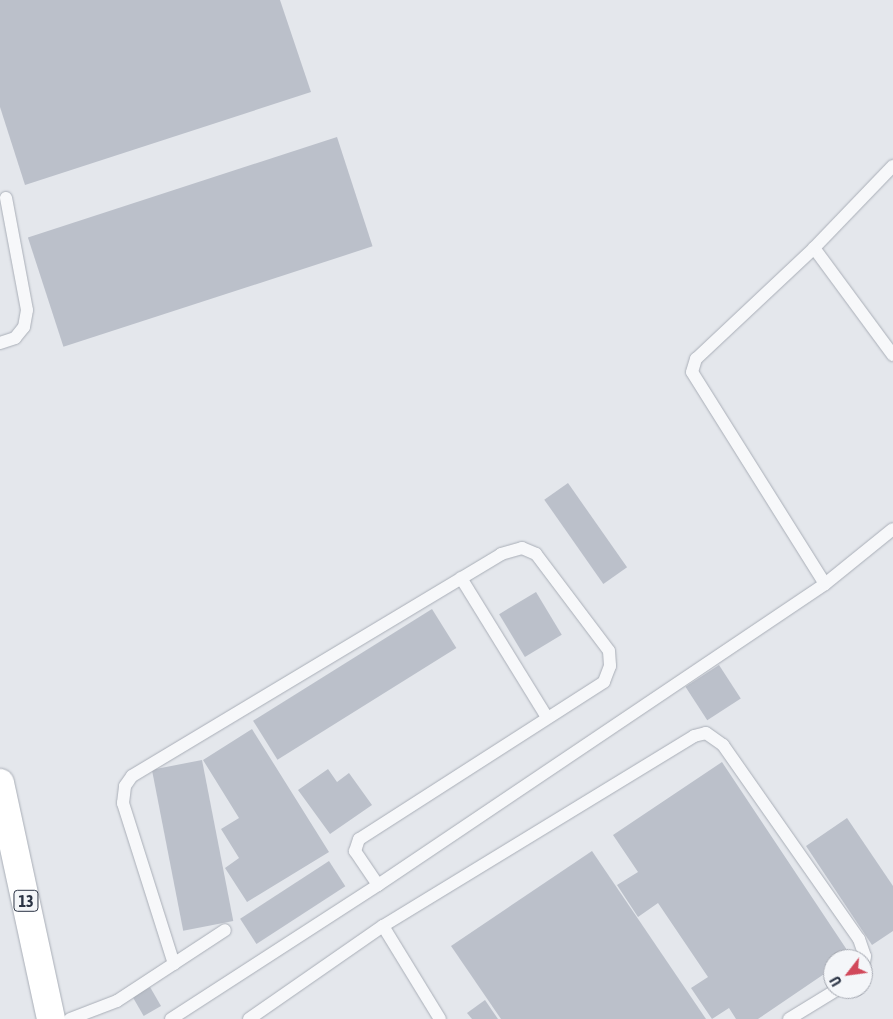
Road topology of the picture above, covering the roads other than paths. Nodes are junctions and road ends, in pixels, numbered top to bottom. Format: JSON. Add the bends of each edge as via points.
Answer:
{"nodes":[{"id":1,"x":893,"y":166,"type":"edge"},
{"id":2,"x":6,"y":198,"type":"dead end"},
{"id":3,"x":814,"y":248,"type":"junction"},
{"id":4,"x":888,"y":337,"type":"edge"},
{"id":5,"x":0,"y":343,"type":"edge"},
{"id":6,"x":893,"y":355,"type":"edge"},
{"id":7,"x":893,"y":529,"type":"edge"},
{"id":8,"x":461,"y":578,"type":"junction"},
{"id":9,"x":825,"y":584,"type":"junction"},
{"id":10,"x":547,"y":717,"type":"junction"},
{"id":11,"x":0,"y":783,"type":"edge"},
{"id":12,"x":378,"y":885,"type":"junction"},
{"id":13,"x":383,"y":926,"type":"junction"},
{"id":14,"x":225,"y":930,"type":"dead end"},
{"id":15,"x":863,"y":949,"type":"edge"},
{"id":16,"x":174,"y":964,"type":"junction"},
{"id":17,"x":823,"y":998,"type":"edge"},
{"id":18,"x":51,"y":1019,"type":"edge"},
{"id":19,"x":70,"y":1019,"type":"edge"},
{"id":20,"x":170,"y":1019,"type":"edge"},
{"id":21,"x":249,"y":1019,"type":"edge"},
{"id":22,"x":440,"y":1019,"type":"edge"},
{"id":23,"x":790,"y":1019,"type":"edge"}],
"edges":[{"from":1,"to":3,"type":"lane"},
{"from":2,"to":5,"type":"lane","via":[[27,310],[24,327],[15,338]]},
{"from":3,"to":4,"type":"lane"},
{"from":3,"to":9,"type":"lane","via":[[696,359],[692,372]]},
{"from":4,"to":6,"type":"lane"},
{"from":7,"to":9,"type":"lane"},
{"from":8,"to":10,"type":"lane"},
{"from":8,"to":10,"type":"lane","via":[[501,554],[522,548],[536,554],[609,651],[610,666],[604,682]]},
{"from":8,"to":16,"type":"lane","via":[[132,776],[125,786],[123,804]]},
{"from":9,"to":12,"type":"lane"},
{"from":10,"to":12,"type":"lane","via":[[359,838],[355,851]]},
{"from":11,"to":18,"type":"highway","number":"13"},
{"from":12,"to":20,"type":"lane"},
{"from":13,"to":15,"type":"lane","via":[[694,736],[706,733],[723,745],[859,939]]},
{"from":13,"to":21,"type":"lane"},
{"from":13,"to":22,"type":"lane"},
{"from":14,"to":16,"type":"lane"},
{"from":16,"to":19,"type":"lane","via":[[117,1001]]},
{"from":17,"to":23,"type":"lane"}]}
